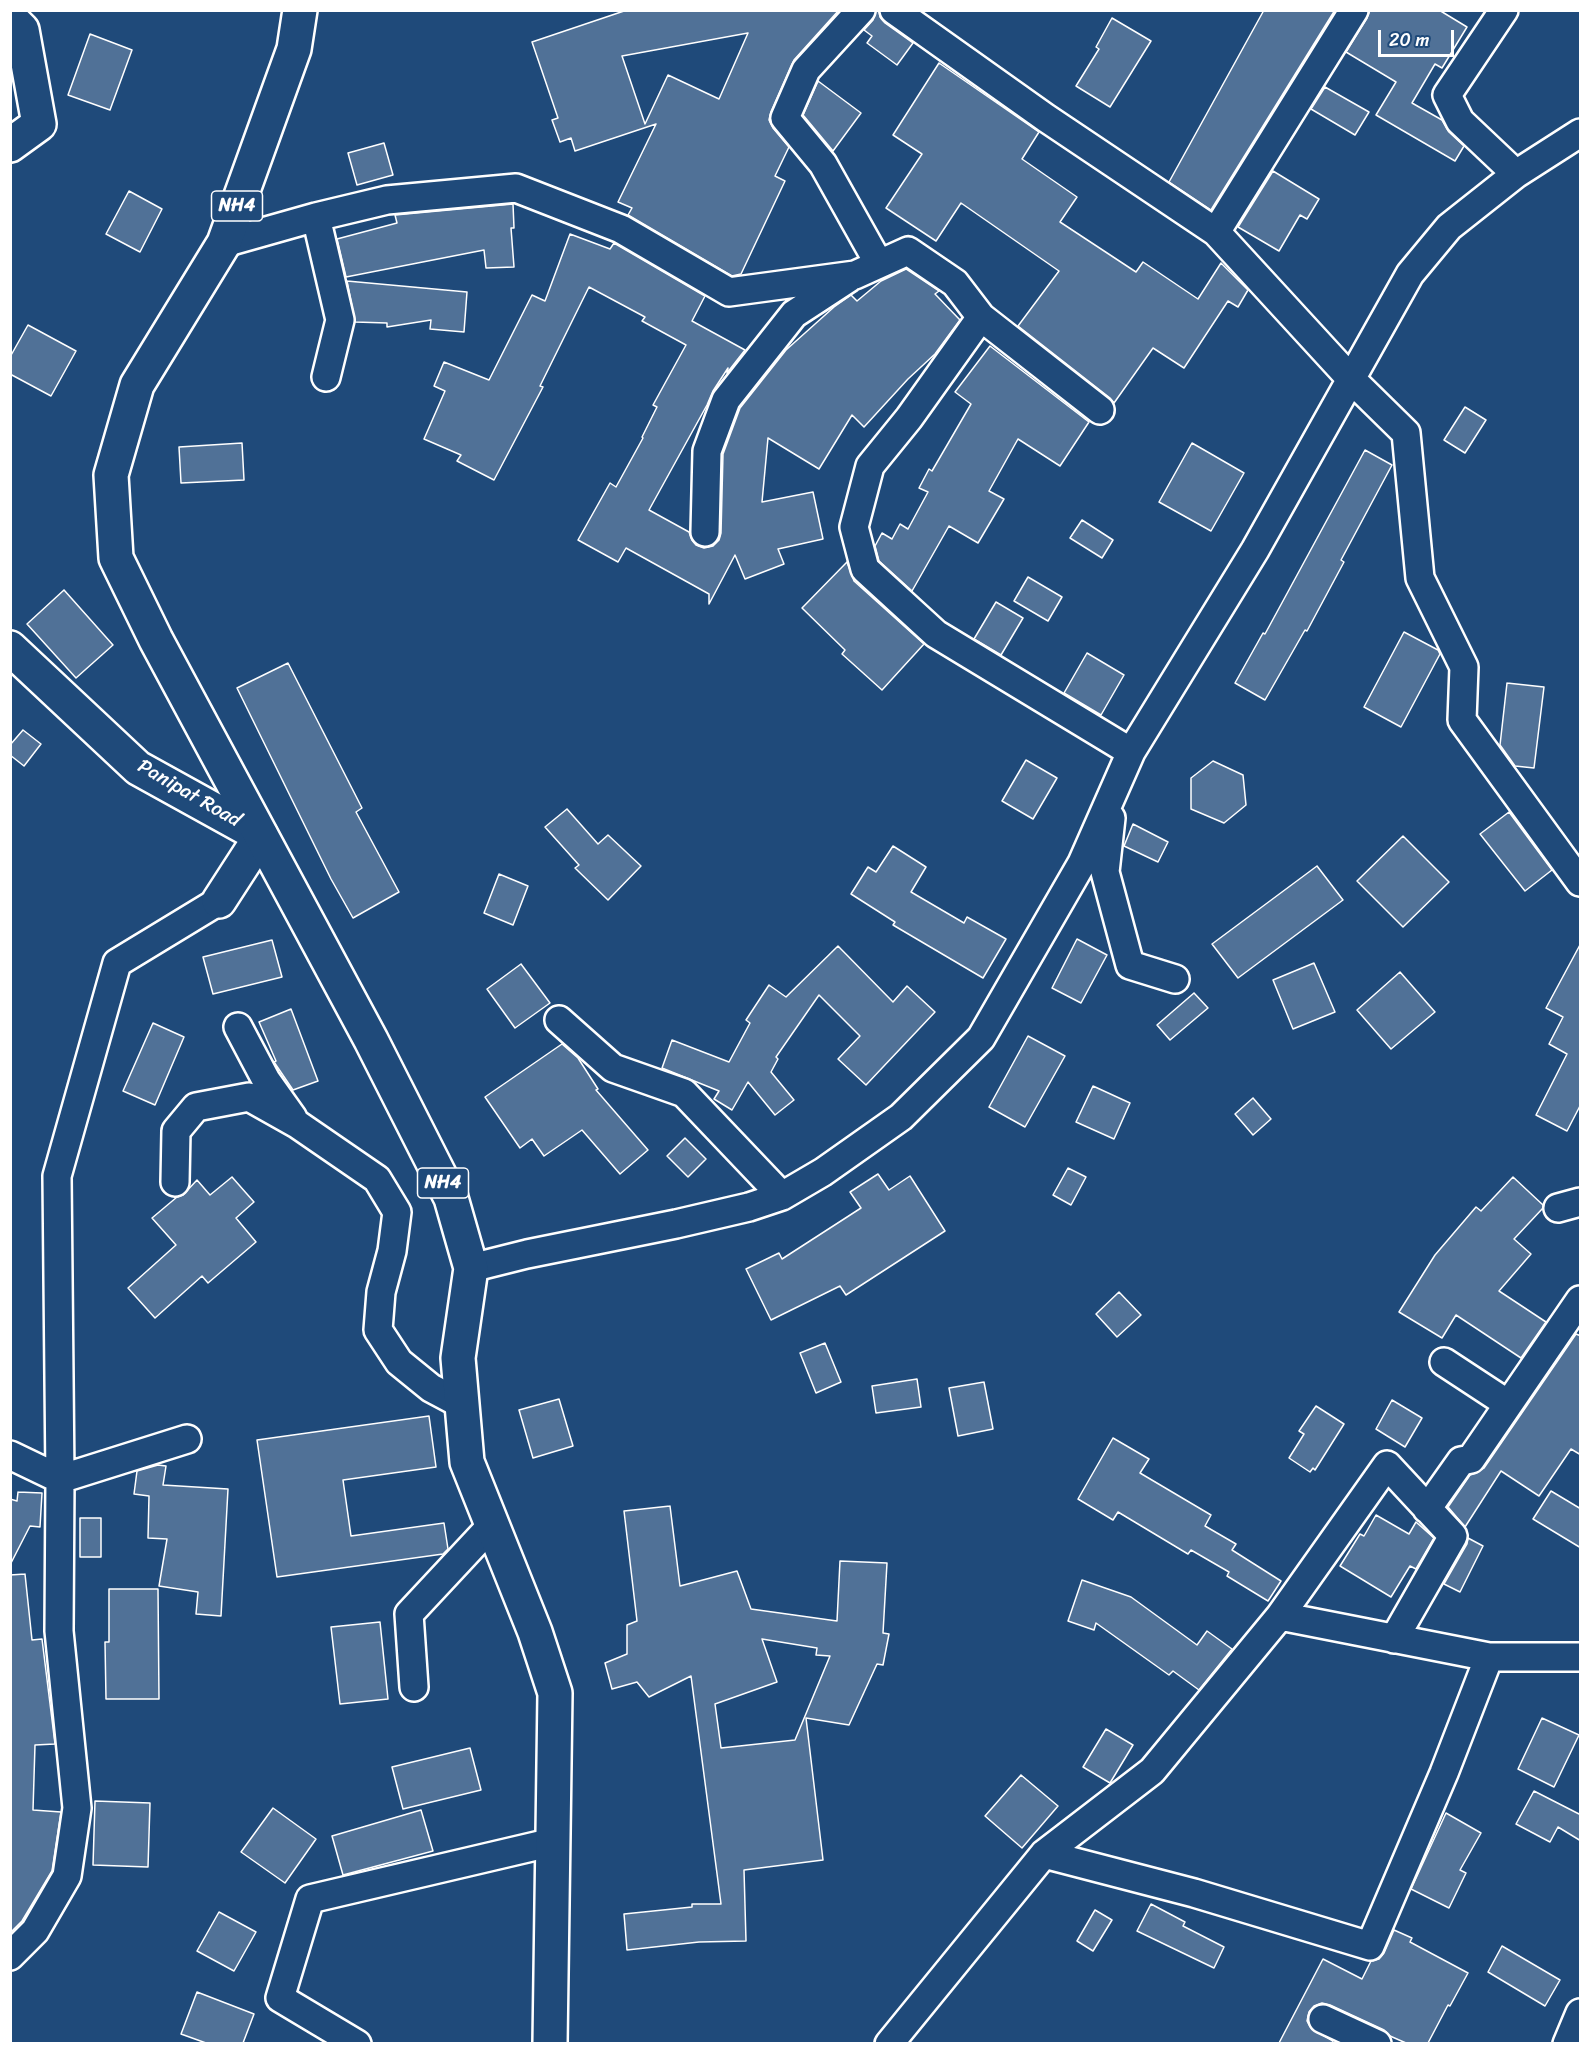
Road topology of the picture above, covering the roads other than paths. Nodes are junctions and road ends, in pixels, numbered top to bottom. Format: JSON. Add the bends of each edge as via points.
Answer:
{"nodes":[{"id":1,"x":300,"y":10,"type":"edge"},
{"id":2,"x":861,"y":10,"type":"edge"},
{"id":3,"x":894,"y":10,"type":"edge"},
{"id":4,"x":1354,"y":10,"type":"edge"},
{"id":5,"x":1504,"y":10,"type":"edge"},
{"id":6,"x":10,"y":18,"type":"edge"},
{"id":7,"x":1581,"y":133,"type":"edge"},
{"id":8,"x":10,"y":145,"type":"edge"},
{"id":9,"x":1516,"y":174,"type":"junction"},
{"id":10,"x":316,"y":218,"type":"junction"},
{"id":11,"x":1216,"y":232,"type":"junction"},
{"id":12,"x":224,"y":243,"type":"junction"},
{"id":13,"x":867,"y":269,"type":"junction"},
{"id":14,"x":981,"y":317,"type":"junction"},
{"id":15,"x":326,"y":377,"type":"dead end"},
{"id":16,"x":1351,"y":379,"type":"junction"},
{"id":17,"x":1100,"y":410,"type":"dead end"},
{"id":18,"x":705,"y":532,"type":"dead end"},
{"id":19,"x":10,"y":648,"type":"edge"},
{"id":20,"x":1131,"y":752,"type":"junction"},
{"id":21,"x":1115,"y":787,"type":"junction"},
{"id":22,"x":261,"y":836,"type":"junction"},
{"id":23,"x":1581,"y":882,"type":"edge"},
{"id":24,"x":219,"y":901,"type":"joint"},
{"id":25,"x":1175,"y":979,"type":"dead end"},
{"id":26,"x":559,"y":1020,"type":"dead end"},
{"id":27,"x":238,"y":1027,"type":"dead end"},
{"id":28,"x":297,"y":1124,"type":"junction"},
{"id":29,"x":175,"y":1182,"type":"dead end"},
{"id":30,"x":782,"y":1196,"type":"junction"},
{"id":31,"x":471,"y":1268,"type":"junction"},
{"id":32,"x":1581,"y":1300,"type":"edge"},
{"id":33,"x":1444,"y":1362,"type":"dead end"},
{"id":34,"x":1508,"y":1404,"type":"junction"},
{"id":35,"x":462,"y":1405,"type":"junction"},
{"id":36,"x":187,"y":1439,"type":"dead end"},
{"id":37,"x":10,"y":1455,"type":"edge"},
{"id":38,"x":60,"y":1479,"type":"junction"},
{"id":39,"x":1427,"y":1509,"type":"junction"},
{"id":40,"x":492,"y":1525,"type":"junction"},
{"id":41,"x":1280,"y":1616,"type":"junction"},
{"id":42,"x":1394,"y":1639,"type":"junction"},
{"id":43,"x":1581,"y":1656,"type":"edge"},
{"id":44,"x":1489,"y":1657,"type":"junction"},
{"id":45,"x":414,"y":1687,"type":"dead end"},
{"id":46,"x":553,"y":1842,"type":"junction"},
{"id":47,"x":1044,"y":1854,"type":"junction"},
{"id":48,"x":10,"y":1956,"type":"edge"},
{"id":49,"x":1581,"y":2013,"type":"edge"},
{"id":50,"x":1323,"y":2019,"type":"dead end"},
{"id":51,"x":357,"y":2043,"type":"edge"},
{"id":52,"x":550,"y":2043,"type":"edge"},
{"id":53,"x":890,"y":2043,"type":"edge"},
{"id":54,"x":1377,"y":2043,"type":"edge"},
{"id":55,"x":1567,"y":2043,"type":"edge"}],
"edges":[{"from":1,"to":12,"type":"main road","number":"NH4","via":[[294,49]]},
{"from":2,"to":13,"type":"street","via":[[806,70],[785,118],[823,164]]},
{"from":3,"to":11,"type":"street"},
{"from":4,"to":11,"type":"street"},
{"from":5,"to":9,"type":"street","via":[[1447,95],[1460,121]]},
{"from":6,"to":8,"type":"main road","via":[[22,30],[39,124]]},
{"from":7,"to":9,"type":"street"},
{"from":9,"to":16,"type":"street","via":[[1449,227],[1410,274]]},
{"from":10,"to":12,"type":"street"},
{"from":10,"to":13,"type":"street","via":[[387,200],[516,188],[621,229],[729,292]]},
{"from":10,"to":15,"type":"street","via":[[340,320]]},
{"from":11,"to":16,"type":"street"},
{"from":12,"to":22,"type":"main road","number":"NH4","via":[[137,385],[111,475],[116,558]]},
{"from":13,"to":14,"type":"street","via":[[908,251],[956,283]]},
{"from":13,"to":18,"type":"street","via":[[794,314],[726,400],[707,451]]},
{"from":14,"to":17,"type":"street"},
{"from":14,"to":20,"type":"street","via":[[870,466],[854,527],[865,568],[936,634]]},
{"from":16,"to":20,"type":"street","via":[[1255,550]]},
{"from":16,"to":23,"type":"street","via":[[1406,433],[1420,578],[1464,667],[1462,720]]},
{"from":19,"to":22,"type":"main road","name":"Panipat Road","via":[[138,768]]},
{"from":20,"to":21,"type":"street"},
{"from":21,"to":25,"type":"street","via":[[1105,872],[1130,965]]},
{"from":21,"to":30,"type":"street","via":[[1082,863],[981,1038],[901,1117]]},
{"from":22,"to":24,"type":"main road","name":"Panipat Road"},
{"from":22,"to":31,"type":"main road","number":"NH4","via":[[451,1198]]},
{"from":24,"to":38,"type":"street","via":[[117,963],[57,1176]]},
{"from":26,"to":30,"type":"street","via":[[613,1068],[684,1093]]},
{"from":27,"to":28,"type":"street","via":[[266,1080]]},
{"from":28,"to":29,"type":"street","via":[[249,1097],[196,1107],[176,1131]]},
{"from":28,"to":35,"type":"street","via":[[377,1179],[397,1212],[381,1292],[378,1330],[399,1362],[431,1388]]},
{"from":30,"to":31,"type":"street","via":[[676,1224]]},
{"from":31,"to":35,"type":"main road","number":"NH4","via":[[458,1358]]},
{"from":32,"to":34,"type":"street"},
{"from":33,"to":34,"type":"street"},
{"from":34,"to":39,"type":"street","via":[[1471,1459],[1461,1461]]},
{"from":35,"to":40,"type":"main road","number":"NH4","via":[[468,1462]]},
{"from":36,"to":38,"type":"street"},
{"from":37,"to":38,"type":"street"},
{"from":38,"to":48,"type":"street","via":[[59,1631],[77,1808],[67,1876],[35,1931]]},
{"from":39,"to":41,"type":"street","via":[[1387,1465]]},
{"from":39,"to":42,"type":"street","via":[[1453,1536]]},
{"from":40,"to":45,"type":"street","via":[[409,1614]]},
{"from":40,"to":46,"type":"main road","number":"NH4","via":[[555,1693]]},
{"from":41,"to":42,"type":"street"},
{"from":41,"to":47,"type":"street","via":[[1152,1772]]},
{"from":42,"to":44,"type":"street"},
{"from":43,"to":44,"type":"street"},
{"from":44,"to":47,"type":"street","via":[[1370,1946],[1194,1893]]},
{"from":46,"to":51,"type":"street","via":[[310,1899],[280,1998]]},
{"from":46,"to":52,"type":"main road","number":"NH4"},
{"from":47,"to":53,"type":"street"},
{"from":49,"to":55,"type":"street"},
{"from":50,"to":54,"type":"street"}]}
